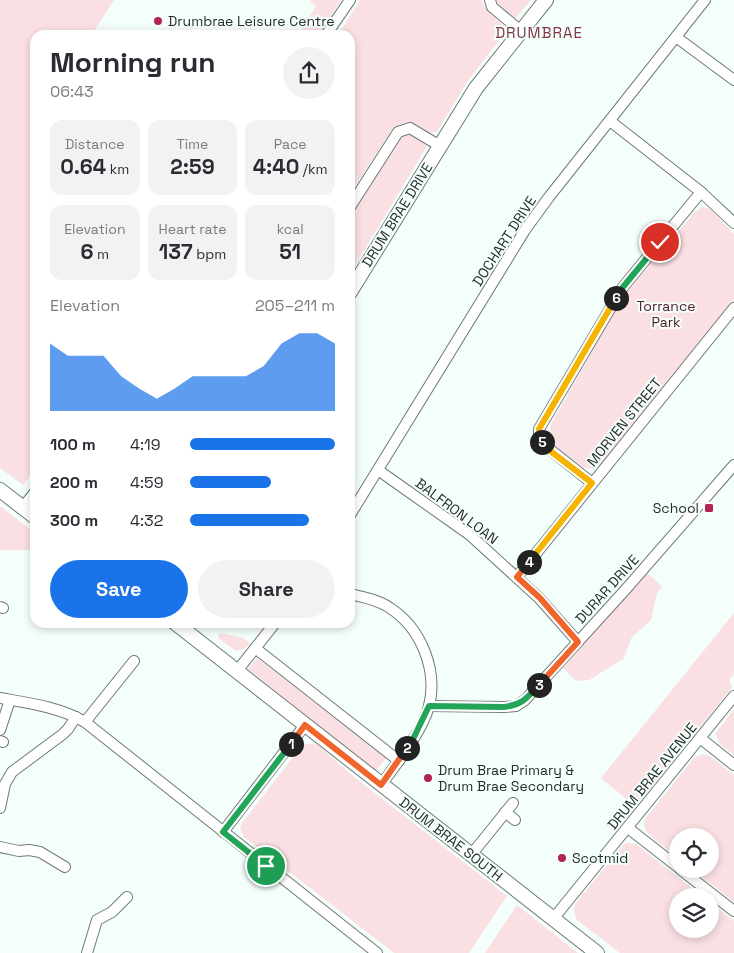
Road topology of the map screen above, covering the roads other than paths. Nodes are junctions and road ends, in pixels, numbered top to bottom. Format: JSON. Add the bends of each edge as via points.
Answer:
{"nodes":[{"id":1,"x":350,"y":0,"type":"edge"},
{"id":2,"x":490,"y":0,"type":"edge"},
{"id":3,"x":546,"y":0,"type":"edge"},
{"id":4,"x":705,"y":0,"type":"edge"},
{"id":5,"x":329,"y":30,"type":"edge"},
{"id":6,"x":521,"y":31,"type":"junction"},
{"id":7,"x":676,"y":37,"type":"junction"},
{"id":8,"x":734,"y":80,"type":"edge"},
{"id":9,"x":610,"y":121,"type":"junction"},
{"id":10,"x":440,"y":146,"type":"junction"},
{"id":11,"x":702,"y":192,"type":"junction"},
{"id":12,"x":355,"y":199,"type":"edge"},
{"id":13,"x":734,"y":223,"type":"edge"},
{"id":14,"x":355,"y":281,"type":"edge"},
{"id":15,"x":734,"y":308,"type":"edge"},
{"id":16,"x":734,"y":465,"type":"edge"},
{"id":17,"x":378,"y":470,"type":"junction"},
{"id":18,"x":592,"y":483,"type":"junction"},
{"id":19,"x":0,"y":490,"type":"edge"},
{"id":20,"x":30,"y":499,"type":"edge"},
{"id":21,"x":355,"y":507,"type":"edge"},
{"id":22,"x":23,"y":508,"type":"junction"},
{"id":23,"x":30,"y":513,"type":"edge"},
{"id":24,"x":517,"y":577,"type":"junction"},
{"id":25,"x":355,"y":595,"type":"edge"},
{"id":26,"x":182,"y":628,"type":"edge"},
{"id":27,"x":271,"y":628,"type":"edge"},
{"id":28,"x":578,"y":642,"type":"junction"},
{"id":29,"x":255,"y":648,"type":"junction"},
{"id":30,"x":134,"y":661,"type":"dead end"},
{"id":31,"x":237,"y":671,"type":"junction"},
{"id":32,"x":734,"y":696,"type":"edge"},
{"id":33,"x":5,"y":699,"type":"edge"},
{"id":34,"x":429,"y":706,"type":"junction"},
{"id":35,"x":80,"y":719,"type":"junction"},
{"id":36,"x":305,"y":725,"type":"junction"},
{"id":37,"x":0,"y":730,"type":"edge"},
{"id":38,"x":700,"y":738,"type":"junction"},
{"id":39,"x":399,"y":761,"type":"junction"},
{"id":40,"x":734,"y":766,"type":"edge"},
{"id":41,"x":381,"y":785,"type":"junction"},
{"id":42,"x":513,"y":803,"type":"dead end"},
{"id":43,"x":0,"y":808,"type":"edge"},
{"id":44,"x":505,"y":812,"type":"junction"},
{"id":45,"x":515,"y":820,"type":"dead end"},
{"id":46,"x":628,"y":828,"type":"junction"},
{"id":47,"x":223,"y":832,"type":"junction"},
{"id":48,"x":0,"y":847,"type":"edge"},
{"id":49,"x":471,"y":855,"type":"junction"},
{"id":50,"x":669,"y":860,"type":"edge"},
{"id":51,"x":65,"y":867,"type":"dead end"},
{"id":52,"x":692,"y":878,"type":"edge"},
{"id":53,"x":127,"y":897,"type":"dead end"},
{"id":54,"x":734,"y":911,"type":"edge"},
{"id":55,"x":553,"y":919,"type":"junction"},
{"id":56,"x":87,"y":953,"type":"edge"},
{"id":57,"x":377,"y":953,"type":"edge"},
{"id":58,"x":597,"y":953,"type":"edge"}],
"edges":[{"from":1,"to":5,"type":"street"},
{"from":2,"to":6,"type":"street","via":[[492,7]]},
{"from":3,"to":6,"type":"main road","name":"DRUM BRAE DRIVE"},
{"from":4,"to":7,"type":"street","name":"DOCHART DRIVE"},
{"from":6,"to":10,"type":"main road","name":"DRUM BRAE DRIVE","via":[[476,88]]},
{"from":7,"to":8,"type":"street"},
{"from":7,"to":9,"type":"street","name":"DOCHART DRIVE"},
{"from":9,"to":11,"type":"street"},
{"from":9,"to":17,"type":"street","name":"DOCHART DRIVE","via":[[525,230]]},
{"from":10,"to":12,"type":"street","via":[[410,128],[398,132]]},
{"from":10,"to":14,"type":"main road","name":"DRUM BRAE DRIVE"},
{"from":11,"to":13,"type":"street"},
{"from":11,"to":18,"type":"street","via":[[623,287],[539,429],[543,444]]},
{"from":15,"to":18,"type":"street","name":"MORVEN STREET"},
{"from":16,"to":28,"type":"street","name":"DURAR DRIVE"},
{"from":17,"to":21,"type":"street","name":"DOCHART DRIVE"},
{"from":17,"to":24,"type":"street","name":"BALFRON LOAN","via":[[470,535]]},
{"from":18,"to":24,"type":"street","name":"MORVEN STREET"},
{"from":19,"to":22,"type":"main road"},
{"from":20,"to":22,"type":"street"},
{"from":22,"to":23,"type":"main road"},
{"from":24,"to":28,"type":"street","name":"BALFRON LOAN"},
{"from":25,"to":34,"type":"street","via":[[390,607],[421,642],[429,664]]},
{"from":26,"to":31,"type":"main road","name":"DRUM BRAE SOUTH"},
{"from":27,"to":29,"type":"street"},
{"from":28,"to":34,"type":"street","name":"DURAR DRIVE","via":[[526,700],[516,706]]},
{"from":29,"to":31,"type":"street"},
{"from":29,"to":39,"type":"street"},
{"from":30,"to":35,"type":"street"},
{"from":31,"to":36,"type":"main road","name":"DRUM BRAE SOUTH"},
{"from":32,"to":38,"type":"street","name":"DRUM BRAE AVENUE"},
{"from":33,"to":35,"type":"street","via":[[38,705]]},
{"from":33,"to":37,"type":"street"},
{"from":34,"to":39,"type":"street"},
{"from":35,"to":43,"type":"street","via":[[12,772],[5,784]]},
{"from":35,"to":47,"type":"street"},
{"from":36,"to":41,"type":"main road","name":"DRUM BRAE SOUTH"},
{"from":36,"to":47,"type":"street"},
{"from":38,"to":40,"type":"street"},
{"from":38,"to":46,"type":"street","name":"DRUM BRAE AVENUE"},
{"from":39,"to":41,"type":"street"},
{"from":41,"to":49,"type":"main road","name":"DRUM BRAE SOUTH"},
{"from":42,"to":44,"type":"street"},
{"from":44,"to":45,"type":"street"},
{"from":44,"to":49,"type":"street"},
{"from":46,"to":50,"type":"street"},
{"from":46,"to":55,"type":"street","name":"DRUM BRAE AVENUE"},
{"from":47,"to":57,"type":"street"},
{"from":48,"to":51,"type":"street","via":[[40,852]]},
{"from":49,"to":55,"type":"main road","name":"DRUM BRAE SOUTH"},
{"from":52,"to":54,"type":"street"},
{"from":53,"to":56,"type":"street","via":[[98,920]]},
{"from":55,"to":58,"type":"main road","name":"DRUM BRAE SOUTH"}]}
